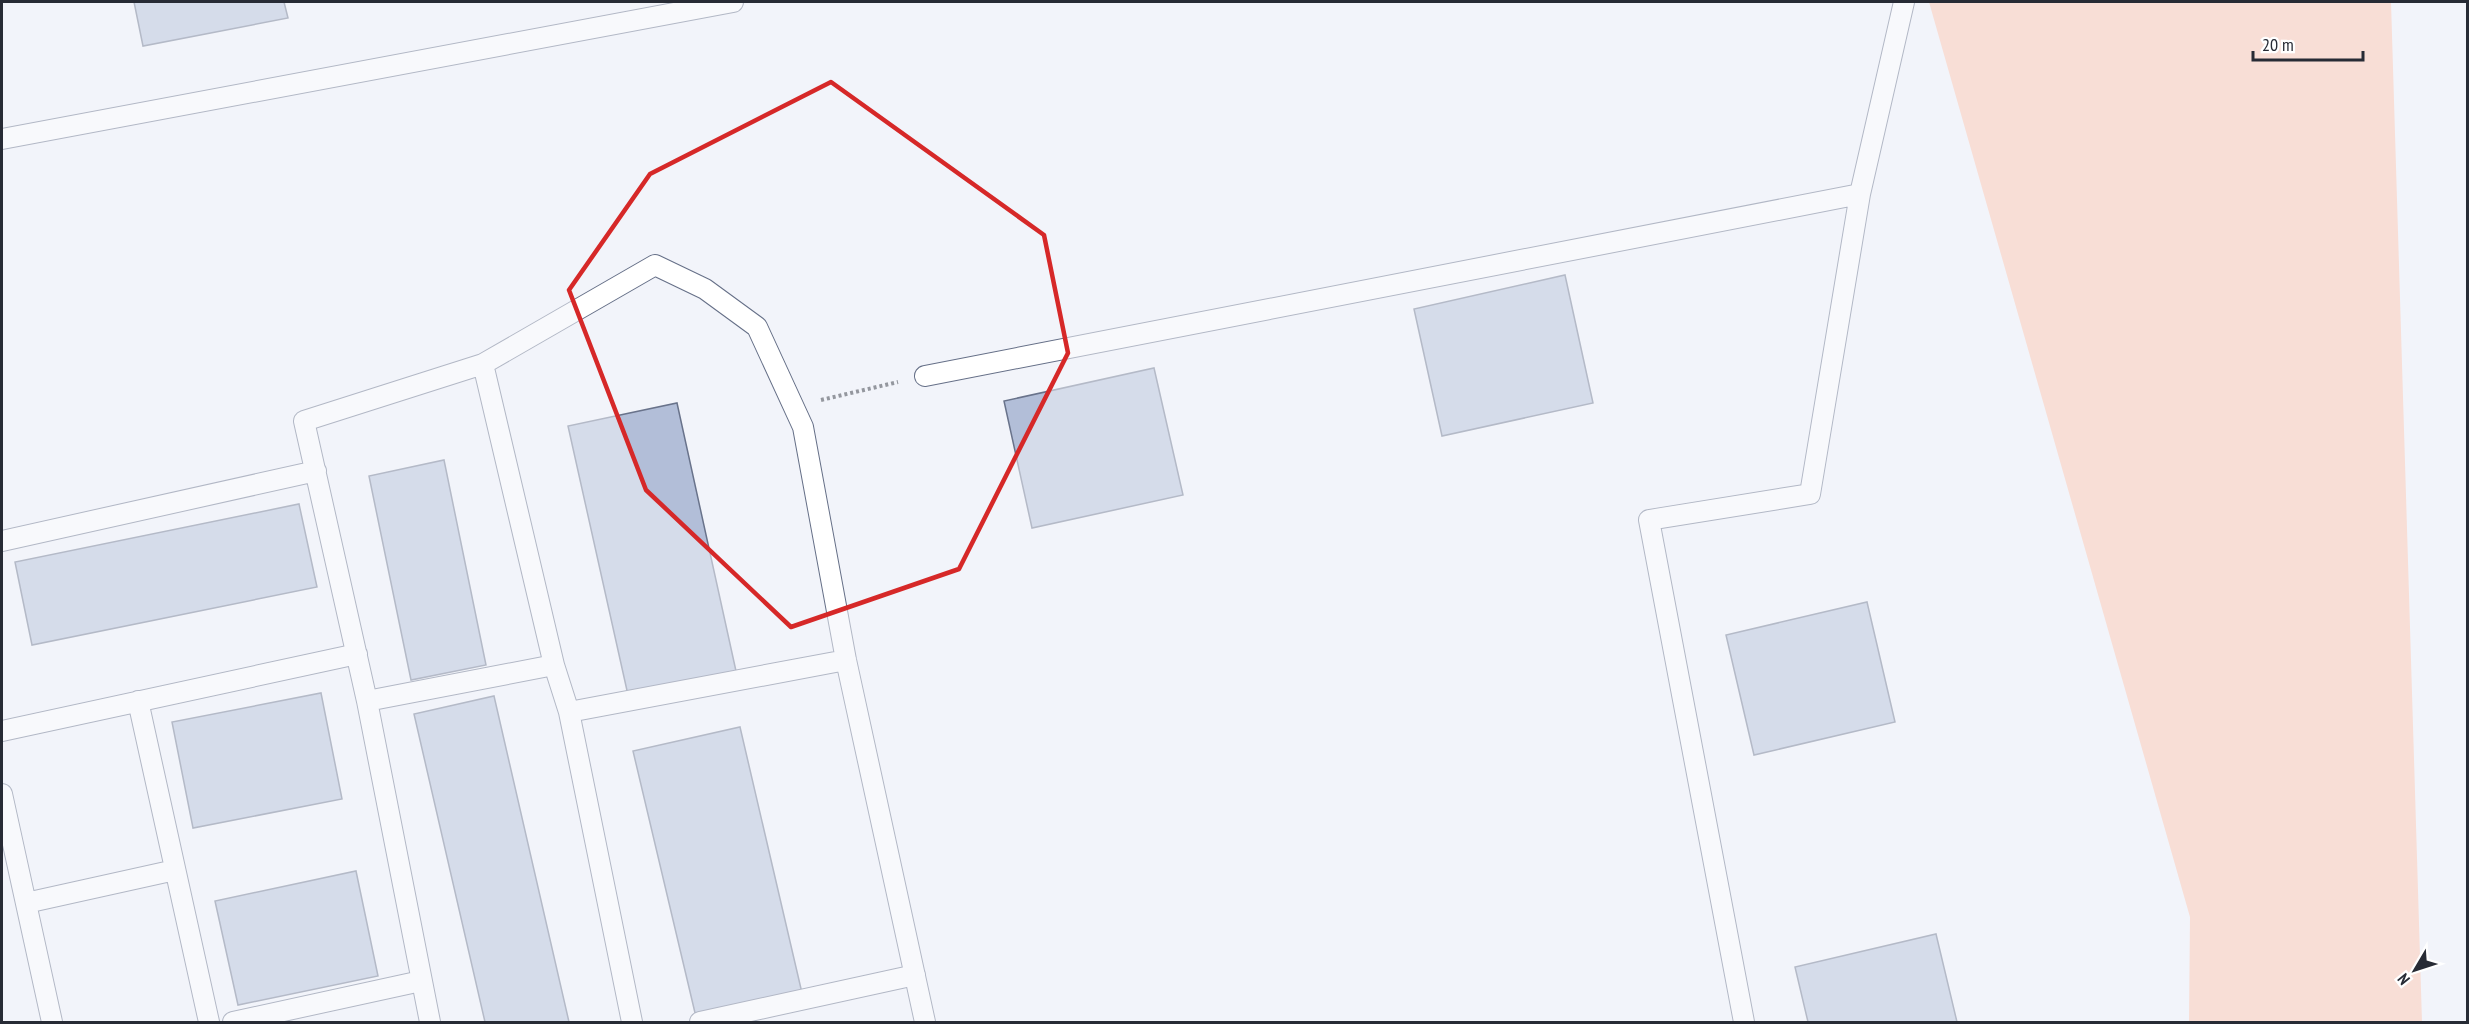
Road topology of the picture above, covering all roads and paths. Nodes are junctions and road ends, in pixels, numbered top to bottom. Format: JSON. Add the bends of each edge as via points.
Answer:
{"nodes":[{"id":1,"x":733,"y":2,"type":"edge"},
{"id":2,"x":1904,"y":2,"type":"edge"},
{"id":3,"x":2,"y":139,"type":"edge"},
{"id":4,"x":1860,"y":194,"type":"junction"},
{"id":5,"x":483,"y":364,"type":"junction"},
{"id":6,"x":925,"y":376,"type":"joint"},
{"id":7,"x":793,"y":407,"type":"junction"},
{"id":8,"x":316,"y":471,"type":"junction"},
{"id":9,"x":2,"y":541,"type":"edge"},
{"id":10,"x":357,"y":654,"type":"junction"},
{"id":11,"x":846,"y":660,"type":"junction"},
{"id":12,"x":554,"y":665,"type":"junction"},
{"id":13,"x":138,"y":701,"type":"junction"},
{"id":14,"x":367,"y":701,"type":"junction"},
{"id":15,"x":568,"y":712,"type":"junction"},
{"id":16,"x":2,"y":731,"type":"edge"},
{"id":17,"x":2,"y":794,"type":"edge"},
{"id":18,"x":175,"y":870,"type":"junction"},
{"id":19,"x":26,"y":903,"type":"junction"},
{"id":20,"x":915,"y":975,"type":"junction"},
{"id":21,"x":422,"y":981,"type":"junction"},
{"id":22,"x":52,"y":1023,"type":"edge"},
{"id":23,"x":208,"y":1023,"type":"edge"},
{"id":24,"x":233,"y":1023,"type":"edge"},
{"id":25,"x":430,"y":1023,"type":"edge"},
{"id":26,"x":632,"y":1023,"type":"edge"},
{"id":27,"x":700,"y":1023,"type":"edge"},
{"id":28,"x":925,"y":1023,"type":"edge"},
{"id":29,"x":1744,"y":1023,"type":"edge"}],
"edges":[{"from":1,"to":3,"type":"lane"},
{"from":2,"to":4,"type":"lane"},
{"from":4,"to":6,"type":"lane"},
{"from":4,"to":29,"type":"lane","via":[[1810,494],[1649,520]]},
{"from":5,"to":7,"type":"lane","via":[[655,265],[705,289],[757,327]]},
{"from":5,"to":8,"type":"lane","via":[[304,421]]},
{"from":5,"to":12,"type":"lane"},
{"from":6,"to":7,"type":"path"},
{"from":7,"to":11,"type":"lane","via":[[803,428]]},
{"from":8,"to":9,"type":"lane"},
{"from":8,"to":10,"type":"lane"},
{"from":10,"to":13,"type":"lane"},
{"from":10,"to":14,"type":"lane"},
{"from":11,"to":15,"type":"lane"},
{"from":11,"to":20,"type":"lane"},
{"from":12,"to":14,"type":"lane"},
{"from":12,"to":15,"type":"lane"},
{"from":13,"to":16,"type":"lane"},
{"from":13,"to":18,"type":"lane"},
{"from":14,"to":21,"type":"lane"},
{"from":15,"to":26,"type":"lane"},
{"from":17,"to":19,"type":"lane"},
{"from":18,"to":19,"type":"lane"},
{"from":18,"to":23,"type":"lane"},
{"from":19,"to":22,"type":"lane"},
{"from":20,"to":27,"type":"lane"},
{"from":20,"to":28,"type":"lane"},
{"from":21,"to":24,"type":"lane"},
{"from":21,"to":25,"type":"lane"}]}
